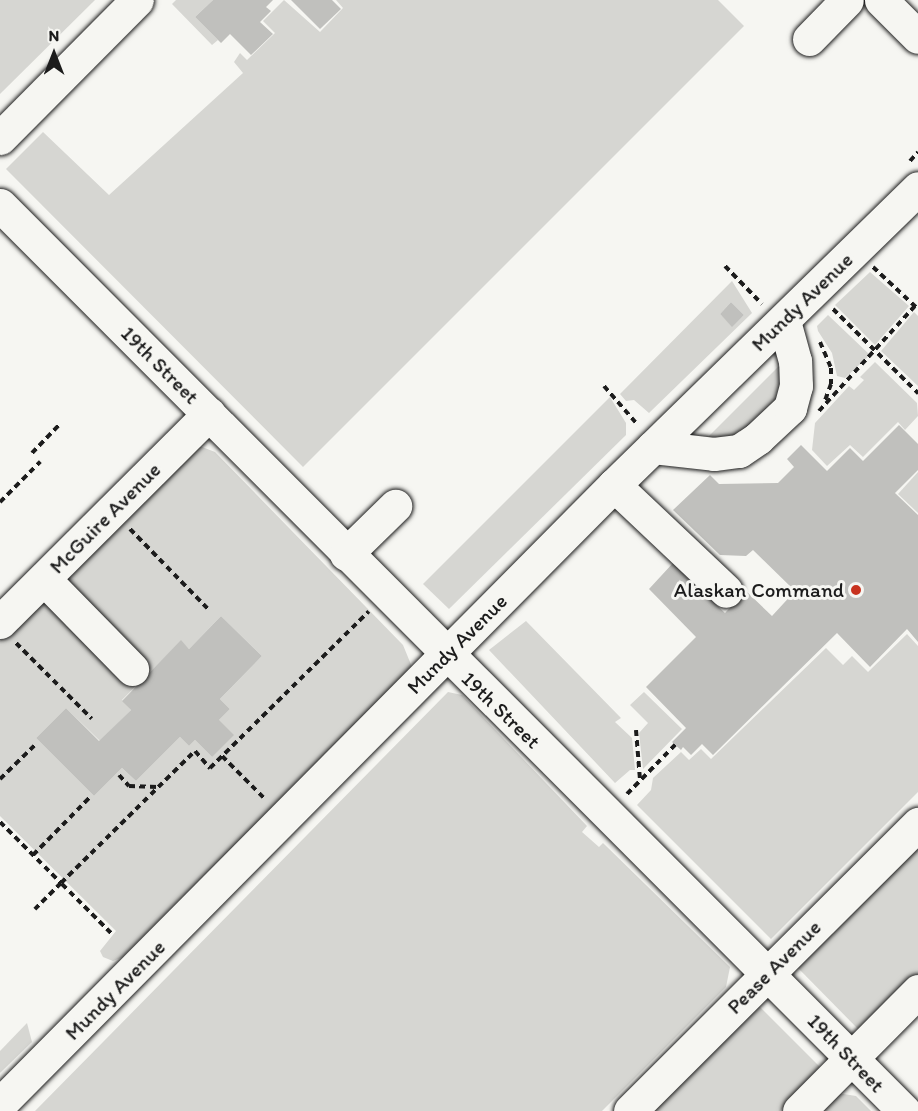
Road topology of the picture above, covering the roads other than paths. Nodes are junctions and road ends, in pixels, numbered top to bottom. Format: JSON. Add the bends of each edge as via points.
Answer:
{"nodes":[{"id":1,"x":137,"y":0,"type":"edge"},
{"id":2,"x":847,"y":0,"type":"edge"},
{"id":3,"x":881,"y":0,"type":"edge"},
{"id":4,"x":918,"y":37,"type":"edge"},
{"id":5,"x":809,"y":39,"type":"dead end"},
{"id":6,"x":0,"y":138,"type":"edge"},
{"id":7,"x":918,"y":188,"type":"edge"},
{"id":8,"x":0,"y":205,"type":"edge"},
{"id":9,"x":784,"y":321,"type":"junction"},
{"id":10,"x":209,"y":414,"type":"junction"},
{"id":11,"x":647,"y":437,"type":"junction"},
{"id":12,"x":614,"y":485,"type":"junction"},
{"id":13,"x":395,"y":506,"type":"dead end"},
{"id":14,"x":346,"y":554,"type":"junction"},
{"id":15,"x":44,"y":579,"type":"junction"},
{"id":16,"x":726,"y":591,"type":"dead end"},
{"id":17,"x":6,"y":631,"type":"edge"},
{"id":18,"x":446,"y":655,"type":"junction"},
{"id":19,"x":132,"y":669,"type":"dead end"},
{"id":20,"x":918,"y":824,"type":"edge"},
{"id":21,"x":769,"y":972,"type":"junction"},
{"id":22,"x":918,"y":991,"type":"edge"},
{"id":23,"x":851,"y":1059,"type":"junction"},
{"id":24,"x":0,"y":1104,"type":"edge"},
{"id":25,"x":630,"y":1111,"type":"edge"},
{"id":26,"x":799,"y":1111,"type":"edge"},
{"id":27,"x":904,"y":1111,"type":"edge"}],
"edges":[{"from":1,"to":6,"type":"street"},
{"from":2,"to":5,"type":"street"},
{"from":3,"to":4,"type":"street"},
{"from":7,"to":9,"type":"street","name":"Mundy Avenue"},
{"from":8,"to":10,"type":"street","name":"19th Street"},
{"from":9,"to":11,"type":"street","name":"Mundy Avenue"},
{"from":9,"to":11,"type":"street","via":[[795,361],[796,386],[790,408],[766,430],[739,452],[714,454]]},
{"from":10,"to":14,"type":"street","name":"19th Street"},
{"from":10,"to":15,"type":"street","name":"McGuire Avenue"},
{"from":11,"to":12,"type":"street","name":"Mundy Avenue"},
{"from":12,"to":16,"type":"street"},
{"from":12,"to":18,"type":"street","name":"Mundy Avenue"},
{"from":13,"to":14,"type":"street"},
{"from":14,"to":18,"type":"street","name":"19th Street"},
{"from":15,"to":17,"type":"street","name":"McGuire Avenue"},
{"from":15,"to":19,"type":"street"},
{"from":18,"to":21,"type":"street","name":"19th Street"},
{"from":18,"to":24,"type":"street","name":"Mundy Avenue"},
{"from":20,"to":21,"type":"street","name":"Pease Avenue"},
{"from":21,"to":23,"type":"street","name":"19th Street"},
{"from":21,"to":25,"type":"street","name":"Pease Avenue"},
{"from":22,"to":23,"type":"street"},
{"from":23,"to":26,"type":"street"},
{"from":23,"to":27,"type":"street","name":"19th Street"}]}
